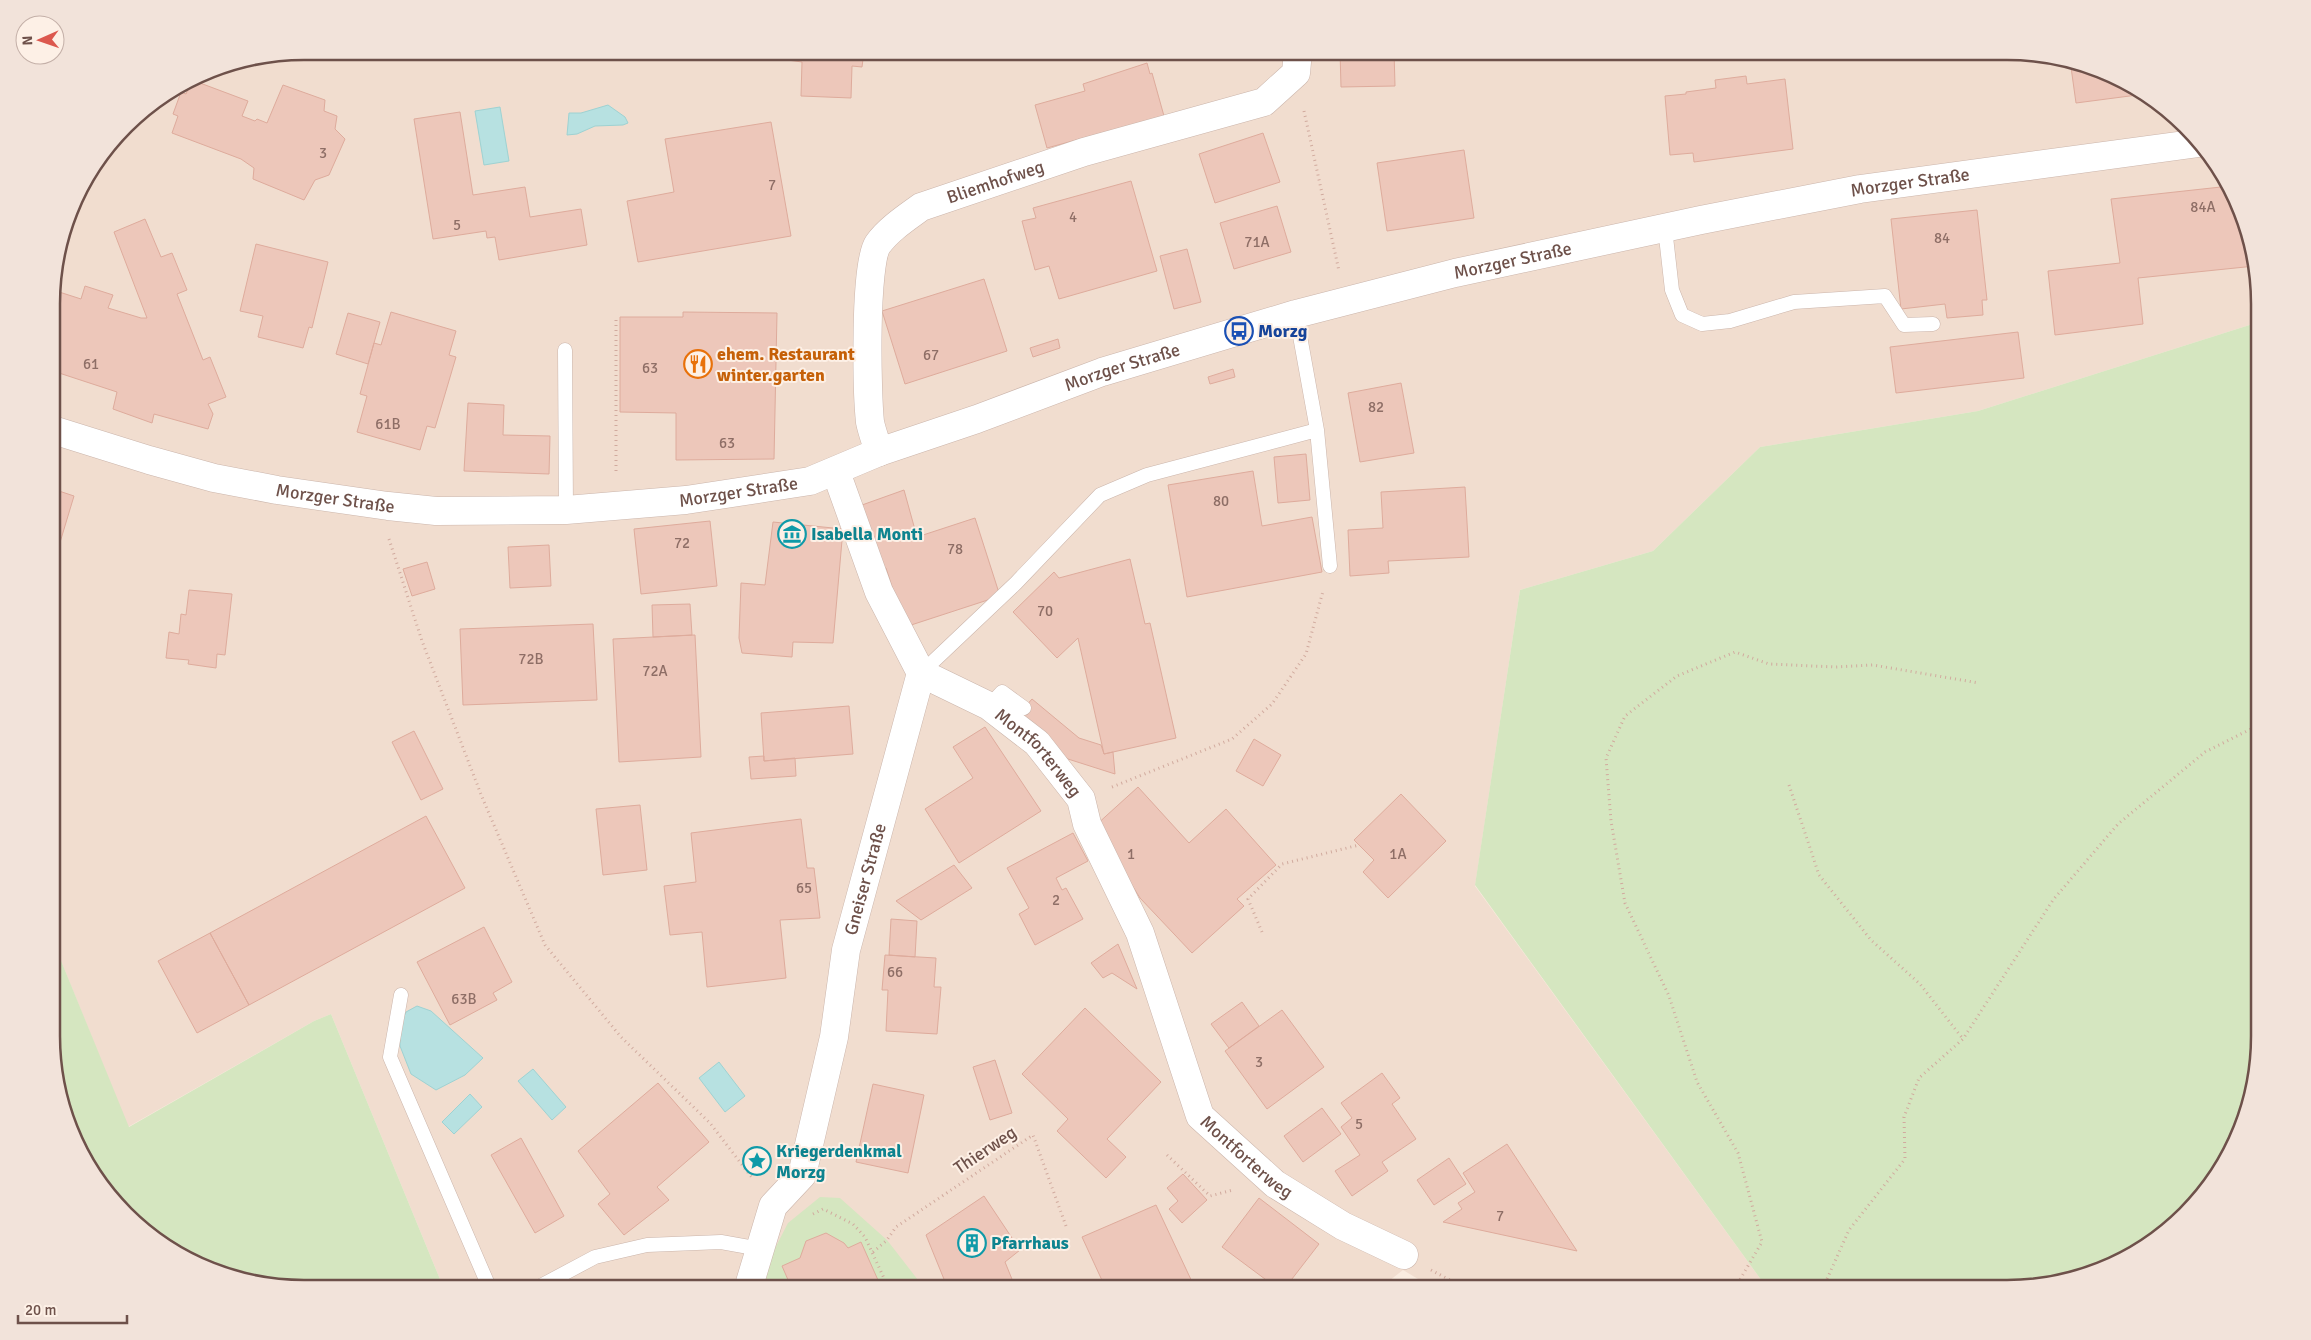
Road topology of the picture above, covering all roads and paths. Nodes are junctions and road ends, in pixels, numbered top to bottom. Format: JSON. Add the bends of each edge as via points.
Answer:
{"nodes":[{"id":1,"x":1297,"y":62,"type":"edge"},
{"id":2,"x":2191,"y":144,"type":"edge"},
{"id":3,"x":1665,"y":228,"type":"junction"},
{"id":4,"x":1340,"y":278,"type":"dead end"},
{"id":5,"x":1296,"y":314,"type":"junction"},
{"id":6,"x":616,"y":320,"type":"dead end"},
{"id":7,"x":1933,"y":324,"type":"dead end"},
{"id":8,"x":565,"y":350,"type":"dead end"},
{"id":9,"x":1317,"y":430,"type":"junction"},
{"id":10,"x":60,"y":432,"type":"edge"},
{"id":11,"x":879,"y":452,"type":"junction"},
{"id":12,"x":836,"y":472,"type":"junction"},
{"id":13,"x":616,"y":476,"type":"dead end"},
{"id":14,"x":566,"y":510,"type":"junction"},
{"id":15,"x":394,"y":551,"type":"dead end"},
{"id":16,"x":1330,"y":566,"type":"joint"},
{"id":17,"x":921,"y":673,"type":"junction"},
{"id":18,"x":1979,"y":683,"type":"dead end"},
{"id":19,"x":989,"y":706,"type":"junction"},
{"id":20,"x":1024,"y":708,"type":"dead end"},
{"id":21,"x":2251,"y":729,"type":"edge"},
{"id":22,"x":1789,"y":785,"type":"dead end"},
{"id":23,"x":1081,"y":799,"type":"junction"},
{"id":24,"x":1359,"y":844,"type":"dead end"},
{"id":25,"x":1262,"y":932,"type":"dead end"},
{"id":26,"x":401,"y":995,"type":"dead end"},
{"id":27,"x":1963,"y":1039,"type":"junction"},
{"id":28,"x":1167,"y":1155,"type":"dead end"},
{"id":29,"x":1239,"y":1195,"type":"dead end"},
{"id":30,"x":773,"y":1206,"type":"junction"},
{"id":31,"x":808,"y":1217,"type":"dead end"},
{"id":32,"x":1066,"y":1226,"type":"dead end"},
{"id":33,"x":760,"y":1249,"type":"junction"},
{"id":34,"x":873,"y":1252,"type":"junction"},
{"id":35,"x":1404,"y":1255,"type":"joint"},
{"id":36,"x":486,"y":1280,"type":"edge"},
{"id":37,"x":552,"y":1280,"type":"edge"},
{"id":38,"x":751,"y":1280,"type":"edge"},
{"id":39,"x":885,"y":1280,"type":"edge"},
{"id":40,"x":1451,"y":1280,"type":"edge"},
{"id":41,"x":1740,"y":1280,"type":"edge"},
{"id":42,"x":1827,"y":1280,"type":"edge"}],
"edges":[{"from":1,"to":4,"type":"path"},
{"from":1,"to":11,"type":"street","name":"Bliemhofweg","via":[[1264,102],[1075,155],[921,207],[898,224],[876,245],[870,271],[870,424]]},
{"from":2,"to":3,"type":"street","name":"Morzger Straße","via":[[1860,189]]},
{"from":3,"to":5,"type":"street","name":"Morzger Straße","via":[[1455,273]]},
{"from":3,"to":7,"type":"lane","via":[[1672,290],[1682,315],[1702,324],[1730,321],[1794,302],[1885,296],[1904,325]]},
{"from":5,"to":9,"type":"lane"},
{"from":5,"to":11,"type":"street","name":"Morzger Straße","via":[[1102,372]]},
{"from":6,"to":13,"type":"path"},
{"from":8,"to":14,"type":"lane"},
{"from":9,"to":16,"type":"lane"},
{"from":9,"to":17,"type":"lane","via":[[1147,475],[1100,495],[1016,583]]},
{"from":10,"to":14,"type":"street","name":"Morzger Straße","via":[[214,478],[277,490],[436,511]]},
{"from":11,"to":12,"type":"street","name":"Morzger Straße"},
{"from":12,"to":14,"type":"street","name":"Morzger Straße","via":[[810,481],[729,494],[617,508]]},
{"from":12,"to":17,"type":"street","via":[[879,592]]},
{"from":15,"to":30,"type":"path","via":[[422,641],[482,797],[545,945],[621,1037],[710,1122]]},
{"from":16,"to":23,"type":"path","via":[[1306,654],[1272,704],[1232,739]]},
{"from":17,"to":19,"type":"street","name":"Montforterweg"},
{"from":17,"to":30,"type":"street","name":"Gneiser Straße","via":[[846,950],[834,1037],[802,1174]]},
{"from":18,"to":41,"type":"path","via":[[1872,665],[1769,664],[1735,652],[1677,676],[1625,716],[1606,758],[1611,821],[1625,903],[1669,996],[1696,1082],[1738,1152],[1762,1242]]},
{"from":19,"to":20,"type":"lane","via":[[1002,692]]},
{"from":19,"to":23,"type":"street","name":"Montforterweg","via":[[1037,743]]},
{"from":21,"to":27,"type":"path","via":[[2205,752],[2118,824],[2053,900]]},
{"from":22,"to":27,"type":"path","via":[[1819,876],[1871,940],[1920,984]]},
{"from":23,"to":35,"type":"street","name":"Montforterweg","via":[[1087,824],[1140,933],[1200,1116],[1275,1184],[1343,1226]]},
{"from":24,"to":25,"type":"path","via":[[1282,864],[1248,899]]},
{"from":26,"to":36,"type":"lane","via":[[390,1057]]},
{"from":27,"to":42,"type":"path","via":[[1918,1078],[1904,1117],[1905,1158],[1849,1230]]},
{"from":28,"to":29,"type":"path","via":[[1210,1196],[1232,1189]]},
{"from":30,"to":33,"type":"street","name":"Gneiser Straße"},
{"from":31,"to":34,"type":"path","via":[[823,1209],[853,1224]]},
{"from":32,"to":34,"type":"path","name":"Thierweg","via":[[1033,1134],[896,1227],[888,1240]]},
{"from":33,"to":37,"type":"lane","via":[[721,1242],[647,1245],[596,1257]]},
{"from":33,"to":38,"type":"street","name":"Gneiser Straße"},
{"from":34,"to":39,"type":"path"},
{"from":35,"to":40,"type":"path"}]}
